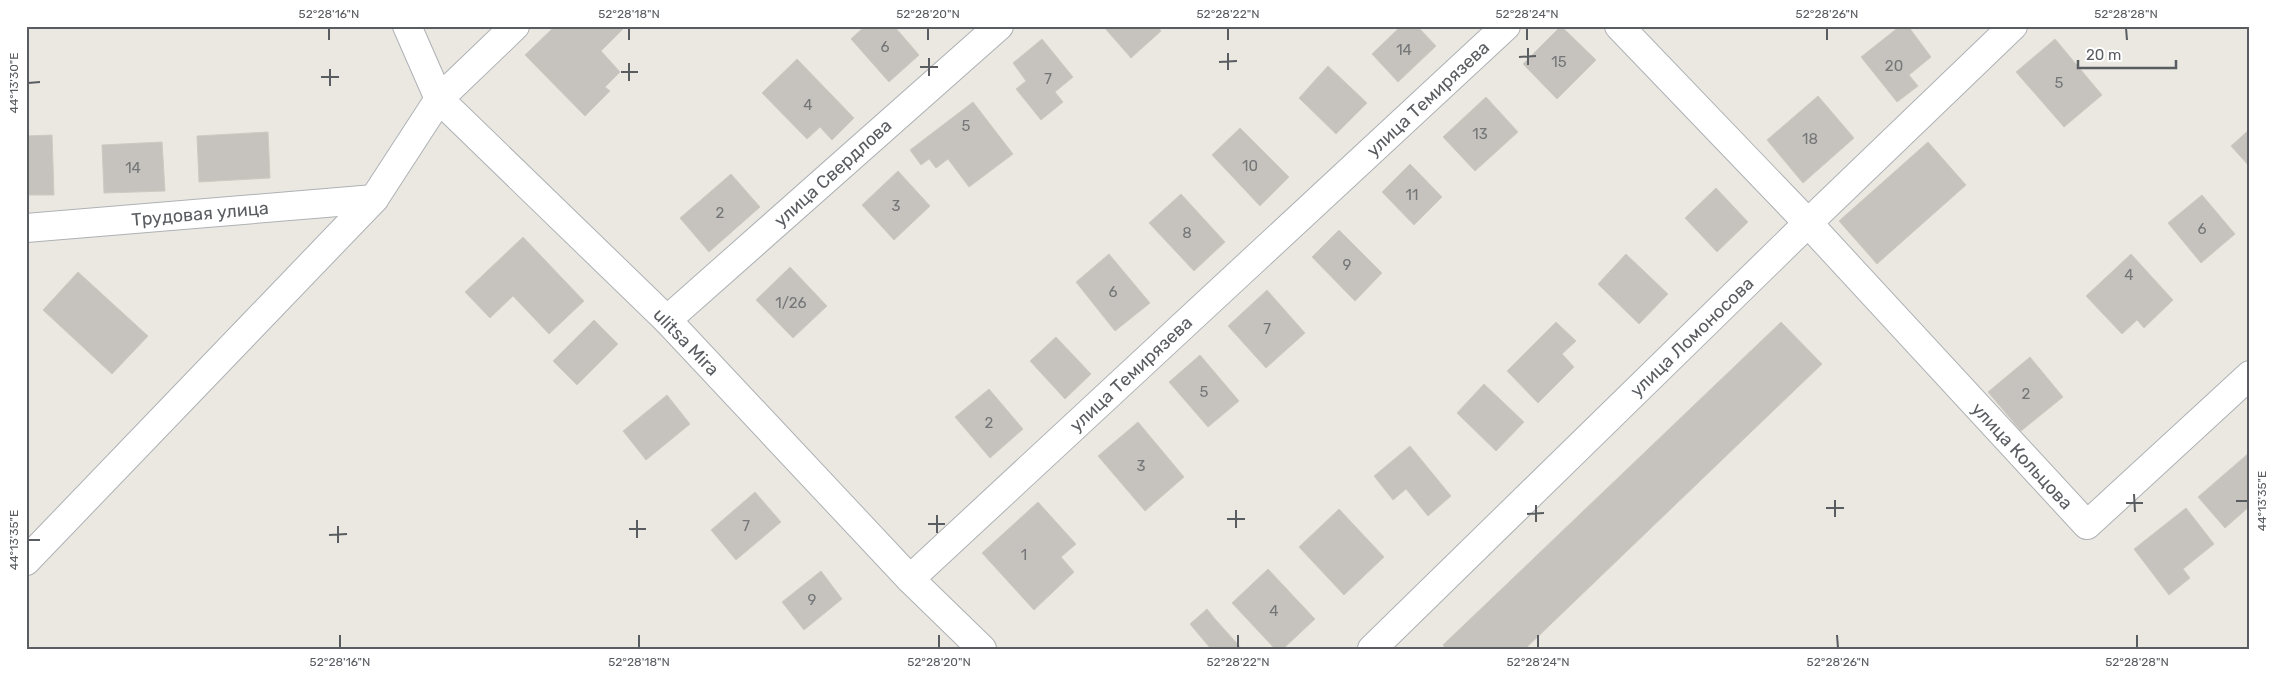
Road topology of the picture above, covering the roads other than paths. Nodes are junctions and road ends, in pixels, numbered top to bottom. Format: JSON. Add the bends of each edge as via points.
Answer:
{"nodes":[{"id":1,"x":407,"y":26,"type":"edge"},
{"id":2,"x":516,"y":26,"type":"edge"},
{"id":3,"x":999,"y":26,"type":"edge"},
{"id":4,"x":1506,"y":26,"type":"edge"},
{"id":5,"x":1619,"y":26,"type":"edge"},
{"id":6,"x":2013,"y":26,"type":"edge"},
{"id":7,"x":438,"y":99,"type":"junction"},
{"id":8,"x":374,"y":199,"type":"junction"},
{"id":9,"x":1808,"y":223,"type":"junction"},
{"id":10,"x":26,"y":228,"type":"edge"},
{"id":11,"x":667,"y":320,"type":"junction"},
{"id":12,"x":2250,"y":375,"type":"edge"},
{"id":13,"x":26,"y":561,"type":"edge"},
{"id":14,"x":910,"y":579,"type":"junction"},
{"id":15,"x":982,"y":649,"type":"edge"},
{"id":16,"x":1372,"y":649,"type":"edge"}],
"edges":[{"from":1,"to":7,"type":"street","name":"ulitsa Mira"},
{"from":2,"to":7,"type":"street"},
{"from":3,"to":11,"type":"street","name":"улица Свердлова"},
{"from":4,"to":14,"type":"street","name":"улица Темирязева"},
{"from":5,"to":9,"type":"street"},
{"from":6,"to":9,"type":"street","name":"улица Ломоносова"},
{"from":7,"to":8,"type":"street"},
{"from":7,"to":11,"type":"street","name":"ulitsa Mira"},
{"from":8,"to":10,"type":"street","name":"Трудовая улица"},
{"from":8,"to":13,"type":"street"},
{"from":9,"to":12,"type":"street","name":"улица Кольцова","via":[[2087,525]]},
{"from":9,"to":16,"type":"street","name":"улица Ломоносова"},
{"from":11,"to":14,"type":"street","name":"ulitsa Mira"},
{"from":14,"to":15,"type":"street","name":"ulitsa Mira"}]}
